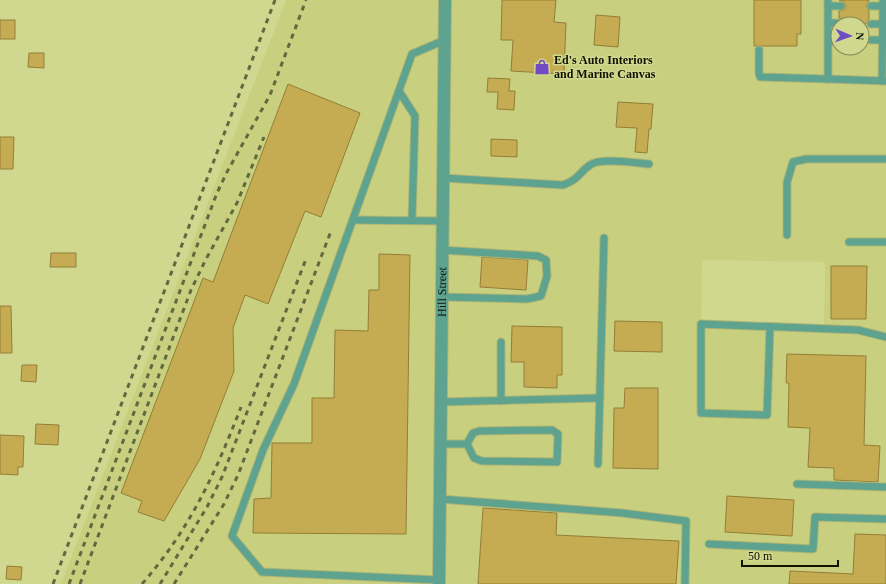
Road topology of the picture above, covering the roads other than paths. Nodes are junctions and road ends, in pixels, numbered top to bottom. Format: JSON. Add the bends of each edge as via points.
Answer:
{"nodes":[{"id":1,"x":445,"y":0,"type":"edge"},
{"id":2,"x":828,"y":3,"type":"edge"},
{"id":3,"x":883,"y":3,"type":"edge"},
{"id":4,"x":841,"y":6,"type":"dead end"},
{"id":5,"x":871,"y":6,"type":"dead end"},
{"id":6,"x":828,"y":23,"type":"joint"},
{"id":7,"x":871,"y":24,"type":"dead end"},
{"id":8,"x":883,"y":24,"type":"junction"},
{"id":9,"x":445,"y":40,"type":"junction"},
{"id":10,"x":871,"y":40,"type":"dead end"},
{"id":11,"x":883,"y":40,"type":"junction"},
{"id":12,"x":828,"y":41,"type":"joint"},
{"id":13,"x":759,"y":50,"type":"dead end"},
{"id":14,"x":828,"y":79,"type":"junction"},
{"id":15,"x":884,"y":81,"type":"edge"},
{"id":16,"x":399,"y":90,"type":"junction"},
{"id":17,"x":886,"y":159,"type":"edge"},
{"id":18,"x":649,"y":164,"type":"dead end"},
{"id":19,"x":443,"y":178,"type":"junction"},
{"id":20,"x":352,"y":220,"type":"junction"},
{"id":21,"x":412,"y":220,"type":"junction"},
{"id":22,"x":443,"y":221,"type":"junction"},
{"id":23,"x":787,"y":235,"type":"dead end"},
{"id":24,"x":604,"y":238,"type":"dead end"},
{"id":25,"x":850,"y":242,"type":"dead end"},
{"id":26,"x":886,"y":242,"type":"edge"},
{"id":27,"x":442,"y":250,"type":"junction"},
{"id":28,"x":442,"y":297,"type":"junction"},
{"id":29,"x":770,"y":327,"type":"junction"},
{"id":30,"x":886,"y":337,"type":"edge"},
{"id":31,"x":501,"y":342,"type":"dead end"},
{"id":32,"x":600,"y":398,"type":"junction"},
{"id":33,"x":501,"y":401,"type":"junction"},
{"id":34,"x":441,"y":402,"type":"junction"},
{"id":35,"x":440,"y":444,"type":"junction"},
{"id":36,"x":467,"y":444,"type":"junction"},
{"id":37,"x":598,"y":464,"type":"dead end"},
{"id":38,"x":797,"y":484,"type":"dead end"},
{"id":39,"x":886,"y":487,"type":"edge"},
{"id":40,"x":440,"y":499,"type":"junction"},
{"id":41,"x":886,"y":519,"type":"edge"},
{"id":42,"x":709,"y":544,"type":"dead end"},
{"id":43,"x":439,"y":582,"type":"edge"},
{"id":44,"x":685,"y":584,"type":"edge"}],
"edges":[{"from":1,"to":9,"type":"street","name":"Hill Street"},
{"from":2,"to":4,"type":"lane"},
{"from":2,"to":6,"type":"lane"},
{"from":3,"to":5,"type":"lane"},
{"from":3,"to":8,"type":"lane"},
{"from":6,"to":12,"type":"lane"},
{"from":7,"to":8,"type":"lane"},
{"from":8,"to":11,"type":"lane"},
{"from":9,"to":16,"type":"lane","via":[[412,54]]},
{"from":9,"to":19,"type":"street","name":"Hill Street"},
{"from":10,"to":11,"type":"lane"},
{"from":11,"to":15,"type":"lane"},
{"from":12,"to":14,"type":"lane"},
{"from":13,"to":14,"type":"lane","via":[[760,77]]},
{"from":14,"to":15,"type":"lane"},
{"from":16,"to":20,"type":"lane"},
{"from":16,"to":21,"type":"lane","via":[[415,116]]},
{"from":17,"to":23,"type":"lane","via":[[806,159],[793,162],[787,182]]},
{"from":18,"to":19,"type":"lane","via":[[611,161],[591,164],[574,181],[563,185]]},
{"from":19,"to":22,"type":"street","name":"Hill Street"},
{"from":20,"to":21,"type":"lane"},
{"from":20,"to":43,"type":"lane","via":[[294,384],[263,450],[232,536],[262,572]]},
{"from":21,"to":22,"type":"lane"},
{"from":22,"to":27,"type":"street","name":"Hill Street"},
{"from":24,"to":32,"type":"lane"},
{"from":25,"to":26,"type":"lane"},
{"from":27,"to":28,"type":"street","name":"Hill Street"},
{"from":27,"to":28,"type":"lane","via":[[538,256],[546,260],[547,276],[540,296],[527,299]]},
{"from":28,"to":34,"type":"street","name":"Hill Street"},
{"from":29,"to":29,"type":"lane","via":[[701,324],[701,413],[767,415]]},
{"from":29,"to":30,"type":"lane","via":[[858,330]]},
{"from":31,"to":33,"type":"lane"},
{"from":32,"to":33,"type":"lane"},
{"from":32,"to":37,"type":"lane"},
{"from":33,"to":34,"type":"lane"},
{"from":34,"to":35,"type":"street","name":"Hill Street"},
{"from":35,"to":36,"type":"lane"},
{"from":35,"to":40,"type":"street","name":"Hill Street"},
{"from":36,"to":36,"type":"lane","via":[[473,433],[479,431],[552,430],[558,434],[558,457],[557,462],[482,461],[474,458]]},
{"from":38,"to":39,"type":"lane"},
{"from":40,"to":43,"type":"street","name":"Hill Street"},
{"from":40,"to":44,"type":"lane","via":[[622,513],[686,521]]},
{"from":41,"to":42,"type":"lane","via":[[815,517],[813,549]]}]}
